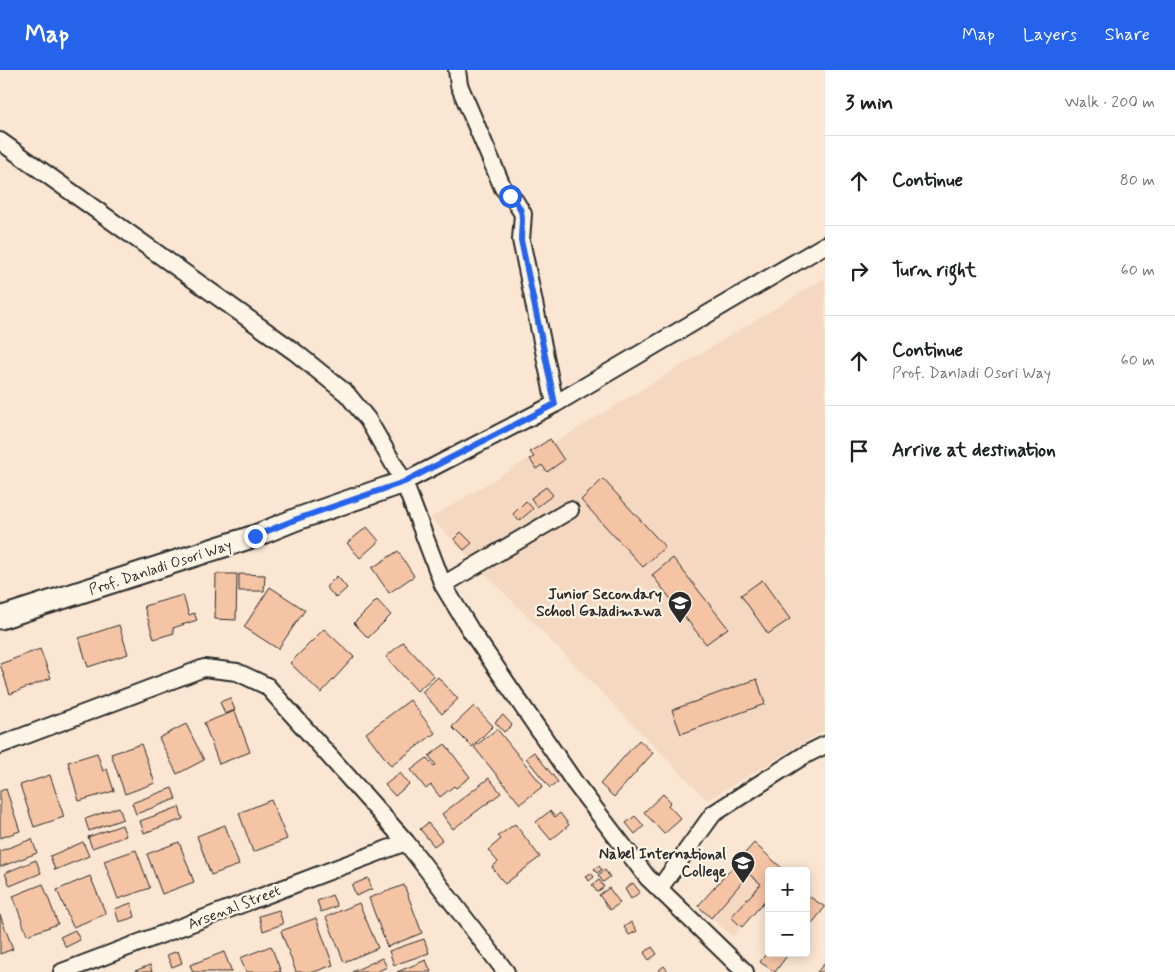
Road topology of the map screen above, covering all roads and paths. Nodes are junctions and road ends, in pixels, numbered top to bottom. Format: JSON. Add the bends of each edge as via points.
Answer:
{"nodes":[{"id":1,"x":457,"y":70,"type":"edge"},
{"id":2,"x":0,"y":141,"type":"edge"},
{"id":3,"x":825,"y":245,"type":"edge"},
{"id":4,"x":555,"y":404,"type":"junction"},
{"id":5,"x":404,"y":482,"type":"junction"},
{"id":6,"x":570,"y":510,"type":"dead end"},
{"id":7,"x":443,"y":585,"type":"junction"},
{"id":8,"x":0,"y":618,"type":"edge"},
{"id":9,"x":0,"y":745,"type":"edge"},
{"id":10,"x":825,"y":745,"type":"edge"},
{"id":11,"x":406,"y":842,"type":"junction"},
{"id":12,"x":659,"y":889,"type":"junction"},
{"id":13,"x":62,"y":972,"type":"edge"},
{"id":14,"x":506,"y":972,"type":"edge"},
{"id":15,"x":745,"y":972,"type":"edge"}],
"edges":[{"from":1,"to":4,"type":"street","via":[[459,85],[503,188],[523,214],[521,240]]},
{"from":2,"to":5,"type":"street","via":[[295,352],[347,394],[368,420]]},
{"from":3,"to":4,"type":"street"},
{"from":4,"to":5,"type":"street"},
{"from":5,"to":7,"type":"street"},
{"from":5,"to":8,"type":"street","name":"Prof. Danladi Osori Way","via":[[255,536]]},
{"from":6,"to":7,"type":"street"},
{"from":7,"to":12,"type":"street","via":[[575,782]]},
{"from":9,"to":11,"type":"street","via":[[204,668],[237,672],[268,686]]},
{"from":10,"to":12,"type":"street","via":[[712,814]]},
{"from":11,"to":13,"type":"street","name":"Arsenal Street"},
{"from":11,"to":14,"type":"street"},
{"from":12,"to":15,"type":"street"}]}
